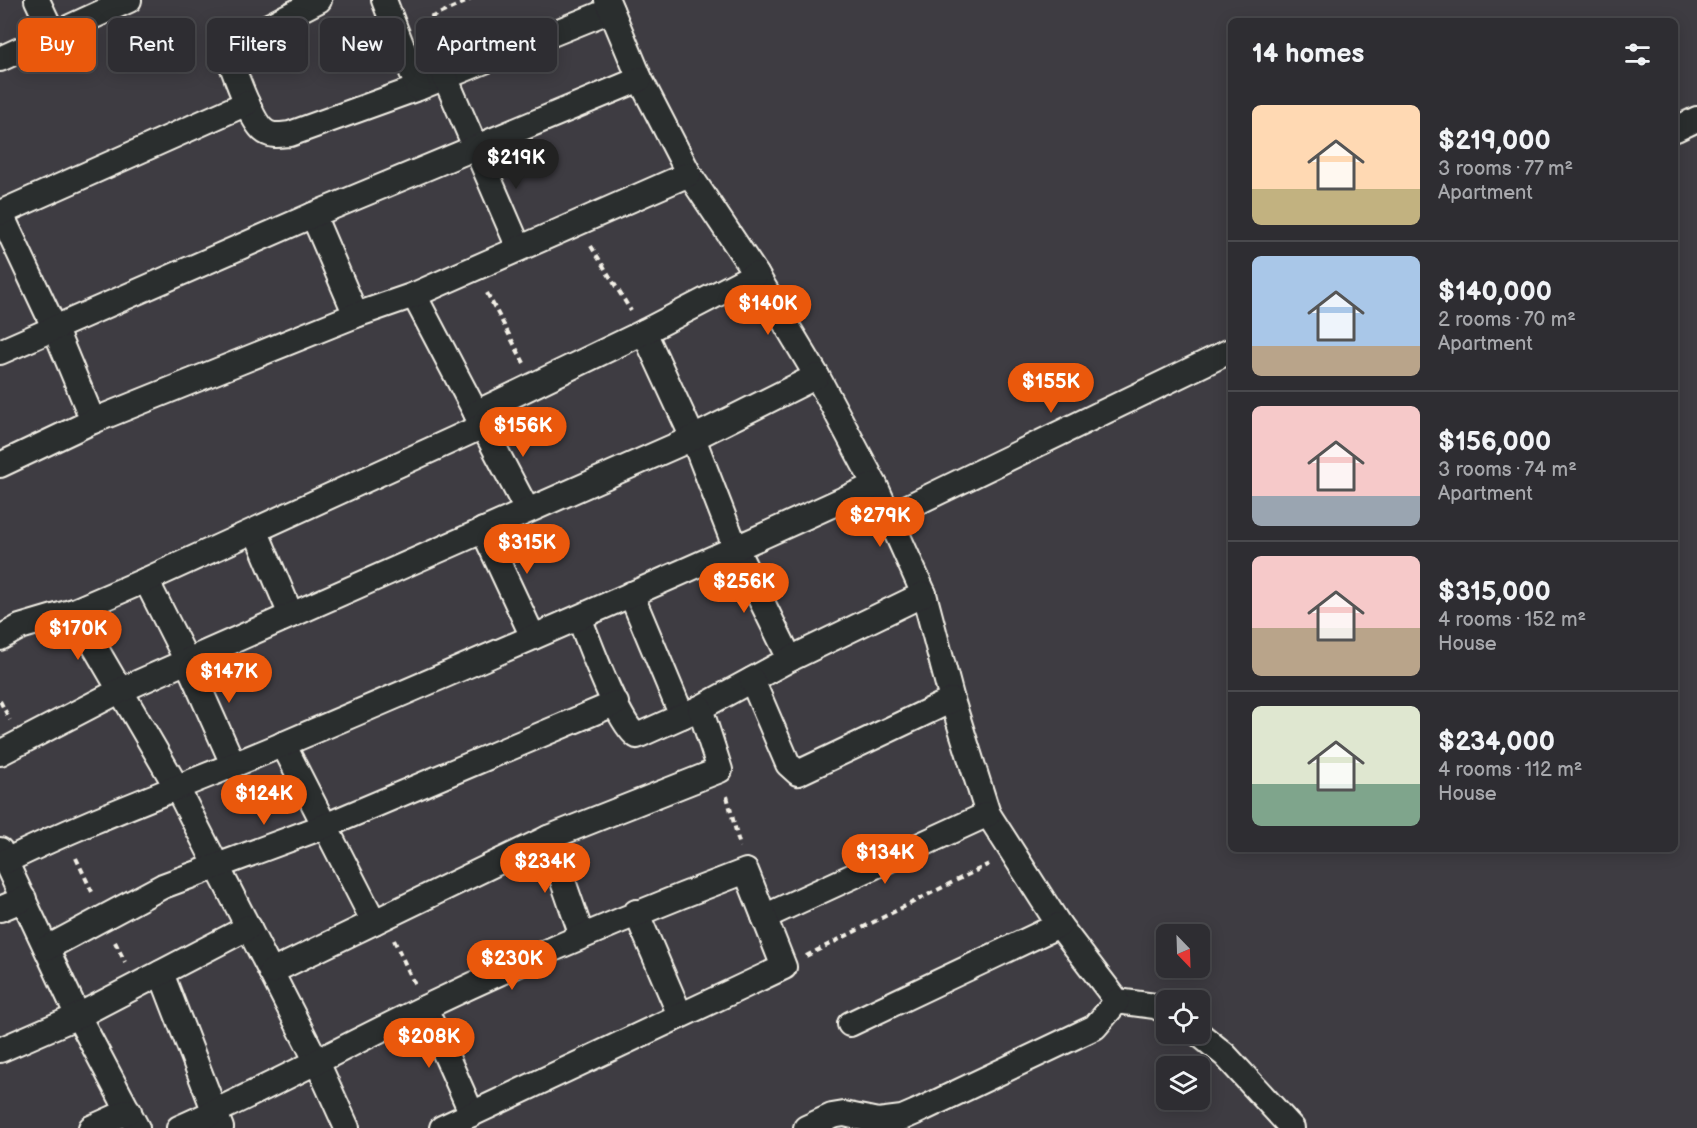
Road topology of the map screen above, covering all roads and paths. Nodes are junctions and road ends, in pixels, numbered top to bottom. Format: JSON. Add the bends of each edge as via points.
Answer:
{"nodes":[{"id":1,"x":37,"y":0,"type":"edge"},
{"id":2,"x":129,"y":0,"type":"edge"},
{"id":3,"x":319,"y":0,"type":"edge"},
{"id":4,"x":384,"y":0,"type":"edge"},
{"id":5,"x":470,"y":0,"type":"edge"},
{"id":6,"x":609,"y":5,"type":"edge"},
{"id":7,"x":46,"y":18,"type":"edge"},
{"id":8,"x":92,"y":18,"type":"edge"},
{"id":9,"x":391,"y":18,"type":"edge"},
{"id":10,"x":404,"y":29,"type":"edge"},
{"id":11,"x":18,"y":51,"type":"edge"},
{"id":12,"x":404,"y":53,"type":"edge"},
{"id":13,"x":0,"y":59,"type":"edge"},
{"id":14,"x":445,"y":77,"type":"junction"},
{"id":15,"x":640,"y":79,"type":"junction"},
{"id":16,"x":418,"y":88,"type":"junction"},
{"id":17,"x":247,"y":103,"type":"junction"},
{"id":18,"x":1697,"y":119,"type":"edge"},
{"id":19,"x":1678,"y":128,"type":"edge"},
{"id":20,"x":474,"y":148,"type":"junction"},
{"id":21,"x":689,"y":174,"type":"junction"},
{"id":22,"x":0,"y":212,"type":"edge"},
{"id":23,"x":313,"y":215,"type":"junction"},
{"id":24,"x":578,"y":223,"type":"junction"},
{"id":25,"x":519,"y":248,"type":"junction"},
{"id":26,"x":474,"y":268,"type":"junction"},
{"id":27,"x":756,"y":274,"type":"junction"},
{"id":28,"x":414,"y":295,"type":"junction"},
{"id":29,"x":356,"y":315,"type":"junction"},
{"id":30,"x":54,"y":327,"type":"junction"},
{"id":31,"x":644,"y":332,"type":"junction"},
{"id":32,"x":510,"y":338,"type":"dead end"},
{"id":33,"x":0,"y":351,"type":"edge"},
{"id":34,"x":1228,"y":352,"type":"edge"},
{"id":35,"x":817,"y":376,"type":"junction"},
{"id":36,"x":479,"y":419,"type":"junction"},
{"id":37,"x":93,"y":422,"type":"junction"},
{"id":38,"x":693,"y":438,"type":"junction"},
{"id":39,"x":0,"y":465,"type":"edge"},
{"id":40,"x":875,"y":485,"type":"junction"},
{"id":41,"x":527,"y":510,"type":"junction"},
{"id":42,"x":889,"y":516,"type":"junction"},
{"id":43,"x":483,"y":530,"type":"junction"},
{"id":44,"x":256,"y":532,"type":"junction"},
{"id":45,"x":735,"y":549,"type":"junction"},
{"id":46,"x":146,"y":580,"type":"junction"},
{"id":47,"x":631,"y":594,"type":"junction"},
{"id":48,"x":924,"y":594,"type":"junction"},
{"id":49,"x":75,"y":611,"type":"junction"},
{"id":50,"x":291,"y":615,"type":"junction"},
{"id":51,"x":579,"y":618,"type":"junction"},
{"id":52,"x":533,"y":637,"type":"junction"},
{"id":53,"x":0,"y":638,"type":"edge"},
{"id":54,"x":790,"y":659,"type":"junction"},
{"id":55,"x":187,"y":661,"type":"junction"},
{"id":56,"x":753,"y":680,"type":"junction"},
{"id":57,"x":119,"y":691,"type":"junction"},
{"id":58,"x":952,"y":700,"type":"junction"},
{"id":59,"x":616,"y":703,"type":"junction"},
{"id":60,"x":691,"y":712,"type":"junction"},
{"id":61,"x":283,"y":744,"type":"junction"},
{"id":62,"x":0,"y":753,"type":"edge"},
{"id":63,"x":233,"y":764,"type":"junction"},
{"id":64,"x":720,"y":770,"type":"junction"},
{"id":65,"x":176,"y":786,"type":"junction"},
{"id":66,"x":988,"y":814,"type":"junction"},
{"id":67,"x":325,"y":826,"type":"junction"},
{"id":68,"x":64,"y":833,"type":"junction"},
{"id":69,"x":548,"y":838,"type":"junction"},
{"id":70,"x":1012,"y":853,"type":"junction"},
{"id":71,"x":3,"y":855,"type":"edge"},
{"id":72,"x":217,"y":865,"type":"junction"},
{"id":73,"x":746,"y":871,"type":"junction"},
{"id":74,"x":24,"y":899,"type":"junction"},
{"id":75,"x":0,"y":909,"type":"edge"},
{"id":76,"x":636,"y":912,"type":"junction"},
{"id":77,"x":104,"y":917,"type":"junction"},
{"id":78,"x":764,"y":917,"type":"junction"},
{"id":79,"x":379,"y":920,"type":"junction"},
{"id":80,"x":1059,"y":925,"type":"junction"},
{"id":81,"x":249,"y":927,"type":"junction"},
{"id":82,"x":582,"y":936,"type":"junction"},
{"id":83,"x":47,"y":948,"type":"junction"},
{"id":84,"x":784,"y":967,"type":"junction"},
{"id":85,"x":272,"y":972,"type":"junction"},
{"id":86,"x":161,"y":973,"type":"junction"},
{"id":87,"x":136,"y":987,"type":"junction"},
{"id":88,"x":1117,"y":1001,"type":"junction"},
{"id":89,"x":1156,"y":1006,"type":"edge"},
{"id":90,"x":425,"y":1008,"type":"junction"},
{"id":91,"x":680,"y":1015,"type":"junction"},
{"id":92,"x":78,"y":1016,"type":"junction"},
{"id":93,"x":850,"y":1024,"type":"dead end"},
{"id":94,"x":1210,"y":1043,"type":"edge"},
{"id":95,"x":0,"y":1050,"type":"edge"},
{"id":96,"x":317,"y":1062,"type":"junction"},
{"id":97,"x":472,"y":1114,"type":"junction"},
{"id":98,"x":133,"y":1119,"type":"edge"},
{"id":99,"x":218,"y":1120,"type":"edge"},
{"id":100,"x":91,"y":1128,"type":"edge"},
{"id":101,"x":179,"y":1128,"type":"edge"},
{"id":102,"x":347,"y":1128,"type":"edge"},
{"id":103,"x":442,"y":1128,"type":"edge"},
{"id":104,"x":806,"y":1128,"type":"edge"},
{"id":105,"x":1292,"y":1128,"type":"edge"}],
"edges":[{"from":1,"to":7,"type":"street"},
{"from":2,"to":8,"type":"street"},
{"from":3,"to":17,"type":"street","via":[[228,46]]},
{"from":4,"to":9,"type":"street"},
{"from":5,"to":10,"type":"path"},
{"from":6,"to":14,"type":"street"},
{"from":6,"to":15,"type":"street"},
{"from":11,"to":13,"type":"street"},
{"from":12,"to":16,"type":"street"},
{"from":14,"to":16,"type":"street"},
{"from":14,"to":20,"type":"street"},
{"from":15,"to":20,"type":"street"},
{"from":15,"to":21,"type":"street"},
{"from":16,"to":17,"type":"street","via":[[290,134],[274,136],[261,129]]},
{"from":17,"to":22,"type":"street"},
{"from":18,"to":19,"type":"street"},
{"from":20,"to":23,"type":"street"},
{"from":20,"to":25,"type":"street"},
{"from":21,"to":24,"type":"street"},
{"from":21,"to":27,"type":"street"},
{"from":22,"to":30,"type":"street"},
{"from":23,"to":29,"type":"street"},
{"from":23,"to":30,"type":"street"},
{"from":24,"to":25,"type":"street"},
{"from":24,"to":31,"type":"path"},
{"from":25,"to":26,"type":"street"},
{"from":26,"to":28,"type":"street"},
{"from":26,"to":32,"type":"path"},
{"from":27,"to":31,"type":"street"},
{"from":27,"to":35,"type":"street"},
{"from":28,"to":29,"type":"street"},
{"from":28,"to":36,"type":"street"},
{"from":29,"to":37,"type":"street"},
{"from":30,"to":33,"type":"street"},
{"from":30,"to":37,"type":"street"},
{"from":31,"to":36,"type":"street"},
{"from":31,"to":38,"type":"street"},
{"from":34,"to":42,"type":"street"},
{"from":35,"to":38,"type":"street"},
{"from":35,"to":40,"type":"street"},
{"from":36,"to":41,"type":"street"},
{"from":36,"to":44,"type":"street"},
{"from":37,"to":39,"type":"street"},
{"from":38,"to":41,"type":"street"},
{"from":38,"to":45,"type":"street"},
{"from":40,"to":42,"type":"street"},
{"from":40,"to":45,"type":"street"},
{"from":41,"to":43,"type":"street"},
{"from":42,"to":48,"type":"street"},
{"from":43,"to":50,"type":"street"},
{"from":43,"to":52,"type":"street"},
{"from":44,"to":46,"type":"street"},
{"from":44,"to":50,"type":"street"},
{"from":45,"to":47,"type":"street"},
{"from":45,"to":54,"type":"street"},
{"from":46,"to":49,"type":"street"},
{"from":46,"to":55,"type":"street"},
{"from":47,"to":51,"type":"street"},
{"from":47,"to":60,"type":"street"},
{"from":48,"to":54,"type":"street"},
{"from":48,"to":58,"type":"street"},
{"from":49,"to":53,"type":"street","via":[[20,627]]},
{"from":49,"to":57,"type":"street"},
{"from":50,"to":55,"type":"street"},
{"from":51,"to":52,"type":"street"},
{"from":51,"to":59,"type":"street"},
{"from":52,"to":61,"type":"street"},
{"from":54,"to":56,"type":"street"},
{"from":55,"to":57,"type":"street"},
{"from":55,"to":63,"type":"street"},
{"from":56,"to":58,"type":"street","via":[[788,764],[798,773]]},
{"from":56,"to":60,"type":"street"},
{"from":57,"to":62,"type":"street"},
{"from":57,"to":65,"type":"street"},
{"from":58,"to":66,"type":"street"},
{"from":59,"to":60,"type":"street","via":[[637,736]]},
{"from":59,"to":67,"type":"street"},
{"from":60,"to":64,"type":"street"},
{"from":61,"to":63,"type":"street"},
{"from":61,"to":67,"type":"street"},
{"from":63,"to":65,"type":"street"},
{"from":64,"to":69,"type":"street"},
{"from":64,"to":73,"type":"path"},
{"from":65,"to":68,"type":"street"},
{"from":65,"to":72,"type":"street"},
{"from":66,"to":70,"type":"street"},
{"from":66,"to":78,"type":"street"},
{"from":67,"to":72,"type":"street"},
{"from":67,"to":79,"type":"street"},
{"from":68,"to":71,"type":"street"},
{"from":68,"to":77,"type":"path"},
{"from":69,"to":79,"type":"street"},
{"from":69,"to":82,"type":"street"},
{"from":70,"to":80,"type":"street"},
{"from":70,"to":84,"type":"path"},
{"from":71,"to":74,"type":"street"},
{"from":72,"to":77,"type":"street","via":[[163,886]]},
{"from":72,"to":81,"type":"street"},
{"from":73,"to":76,"type":"street"},
{"from":73,"to":78,"type":"street"},
{"from":74,"to":75,"type":"street"},
{"from":74,"to":83,"type":"street"},
{"from":76,"to":82,"type":"street"},
{"from":76,"to":91,"type":"street"},
{"from":77,"to":83,"type":"street"},
{"from":77,"to":87,"type":"path"},
{"from":78,"to":84,"type":"street"},
{"from":79,"to":85,"type":"street"},
{"from":79,"to":90,"type":"path"},
{"from":80,"to":88,"type":"street"},
{"from":80,"to":93,"type":"street"},
{"from":81,"to":85,"type":"street"},
{"from":81,"to":86,"type":"street"},
{"from":82,"to":90,"type":"street"},
{"from":83,"to":92,"type":"street"},
{"from":84,"to":91,"type":"street"},
{"from":85,"to":96,"type":"street"},
{"from":86,"to":87,"type":"street"},
{"from":86,"to":99,"type":"street"},
{"from":87,"to":92,"type":"street"},
{"from":88,"to":89,"type":"street"},
{"from":88,"to":104,"type":"street","via":[[1095,1027],[902,1118],[878,1121],[844,1114]]},
{"from":90,"to":96,"type":"street"},
{"from":90,"to":97,"type":"street"},
{"from":91,"to":97,"type":"street"},
{"from":92,"to":95,"type":"street"},
{"from":92,"to":98,"type":"street"},
{"from":94,"to":105,"type":"street"},
{"from":96,"to":99,"type":"street"},
{"from":96,"to":102,"type":"street"},
{"from":97,"to":103,"type":"street"},
{"from":98,"to":100,"type":"street"},
{"from":99,"to":101,"type":"street"}]}
